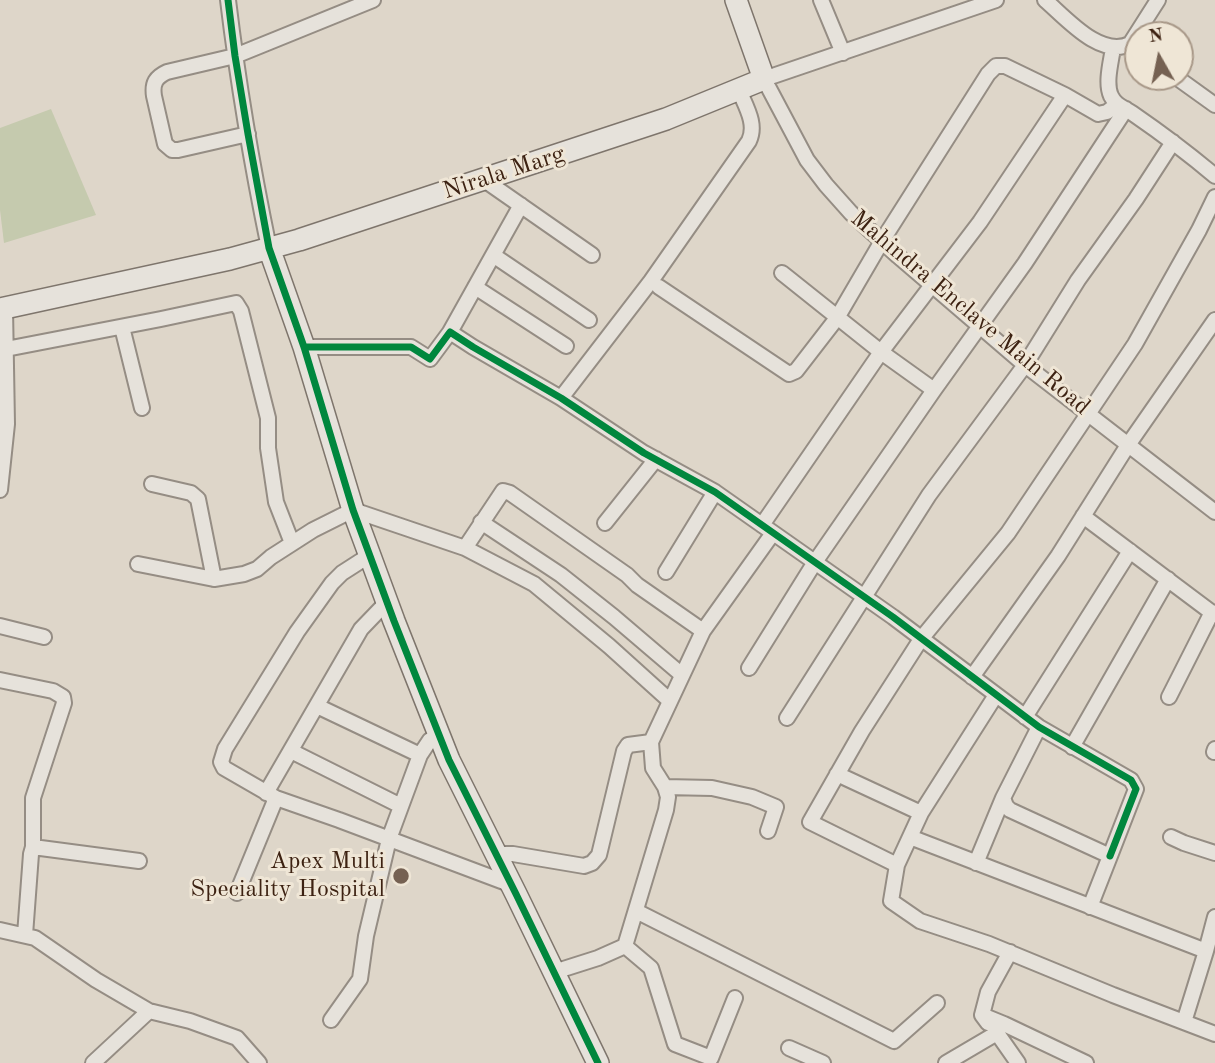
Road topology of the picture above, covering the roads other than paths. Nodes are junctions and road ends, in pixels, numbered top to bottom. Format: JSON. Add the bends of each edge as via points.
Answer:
{"nodes":[{"id":1,"x":229,"y":0,"type":"edge"},
{"id":2,"x":373,"y":0,"type":"edge"},
{"id":3,"x":736,"y":0,"type":"edge"},
{"id":4,"x":821,"y":0,"type":"edge"},
{"id":5,"x":996,"y":0,"type":"edge"},
{"id":6,"x":1045,"y":0,"type":"edge"},
{"id":7,"x":1158,"y":0,"type":"edge"},
{"id":8,"x":1147,"y":21,"type":"edge"},
{"id":9,"x":1124,"y":47,"type":"edge"},
{"id":10,"x":1113,"y":48,"type":"junction"},
{"id":11,"x":843,"y":53,"type":"junction"},
{"id":12,"x":235,"y":57,"type":"junction"},
{"id":13,"x":764,"y":79,"type":"junction"},
{"id":14,"x":1215,"y":85,"type":"edge"},
{"id":15,"x":739,"y":90,"type":"junction"},
{"id":16,"x":1194,"y":90,"type":"edge"},
{"id":17,"x":1065,"y":95,"type":"junction"},
{"id":18,"x":1210,"y":102,"type":"edge"},
{"id":19,"x":1121,"y":107,"type":"junction"},
{"id":20,"x":248,"y":135,"type":"junction"},
{"id":21,"x":1173,"y":142,"type":"junction"},
{"id":22,"x":1215,"y":176,"type":"edge"},
{"id":23,"x":483,"y":179,"type":"junction"},
{"id":24,"x":1215,"y":197,"type":"edge"},
{"id":25,"x":521,"y":205,"type":"junction"},
{"id":26,"x":882,"y":241,"type":"junction"},
{"id":27,"x":269,"y":248,"type":"junction"},
{"id":28,"x":493,"y":255,"type":"junction"},
{"id":29,"x":592,"y":255,"type":"dead end"},
{"id":30,"x":782,"y":273,"type":"dead end"},
{"id":31,"x":932,"y":285,"type":"junction"},
{"id":32,"x":475,"y":286,"type":"junction"},
{"id":33,"x":659,"y":287,"type":"dead end"},
{"id":34,"x":3,"y":309,"type":"edge"},
{"id":35,"x":837,"y":318,"type":"junction"},
{"id":36,"x":589,"y":320,"type":"dead end"},
{"id":37,"x":1215,"y":320,"type":"edge"},
{"id":38,"x":980,"y":326,"type":"junction"},
{"id":39,"x":121,"y":327,"type":"junction"},
{"id":40,"x":450,"y":332,"type":"junction"},
{"id":41,"x":566,"y":346,"type":"dead end"},
{"id":42,"x":304,"y":347,"type":"junction"},
{"id":43,"x":6,"y":349,"type":"junction"},
{"id":44,"x":881,"y":352,"type":"junction"},
{"id":45,"x":1025,"y":365,"type":"junction"},
{"id":46,"x":934,"y":390,"type":"junction"},
{"id":47,"x":561,"y":398,"type":"junction"},
{"id":48,"x":142,"y":408,"type":"dead end"},
{"id":49,"x":1087,"y":413,"type":"junction"},
{"id":50,"x":1128,"y":445,"type":"junction"},
{"id":51,"x":656,"y":459,"type":"junction"},
{"id":52,"x":152,"y":484,"type":"dead end"},
{"id":53,"x":0,"y":490,"type":"edge"},
{"id":54,"x":715,"y":492,"type":"junction"},
{"id":55,"x":353,"y":510,"type":"junction"},
{"id":56,"x":1215,"y":512,"type":"edge"},
{"id":57,"x":1083,"y":516,"type":"junction"},
{"id":58,"x":481,"y":522,"type":"junction"},
{"id":59,"x":605,"y":523,"type":"dead end"},
{"id":60,"x":768,"y":529,"type":"junction"},
{"id":61,"x":292,"y":543,"type":"junction"},
{"id":62,"x":464,"y":548,"type":"junction"},
{"id":63,"x":1130,"y":551,"type":"junction"},
{"id":64,"x":370,"y":555,"type":"junction"},
{"id":65,"x":815,"y":562,"type":"junction"},
{"id":66,"x":138,"y":564,"type":"dead end"},
{"id":67,"x":666,"y":572,"type":"dead end"},
{"id":68,"x":214,"y":579,"type":"junction"},
{"id":69,"x":1168,"y":579,"type":"junction"},
{"id":70,"x":863,"y":596,"type":"junction"},
{"id":71,"x":387,"y":602,"type":"junction"},
{"id":72,"x":1213,"y":614,"type":"edge"},
{"id":73,"x":0,"y":626,"type":"edge"},
{"id":74,"x":703,"y":631,"type":"junction"},
{"id":75,"x":44,"y":637,"type":"dead end"},
{"id":76,"x":921,"y":639,"type":"junction"},
{"id":77,"x":749,"y":667,"type":"dead end"},
{"id":78,"x":682,"y":675,"type":"junction"},
{"id":79,"x":972,"y":677,"type":"junction"},
{"id":80,"x":0,"y":680,"type":"edge"},
{"id":81,"x":996,"y":695,"type":"junction"},
{"id":82,"x":1169,"y":697,"type":"dead end"},
{"id":83,"x":670,"y":701,"type":"junction"},
{"id":84,"x":317,"y":706,"type":"junction"},
{"id":85,"x":1025,"y":717,"type":"junction"},
{"id":86,"x":787,"y":718,"type":"dead end"},
{"id":87,"x":1039,"y":727,"type":"junction"},
{"id":88,"x":439,"y":735,"type":"junction"},
{"id":89,"x":651,"y":742,"type":"junction"},
{"id":90,"x":1072,"y":747,"type":"junction"},
{"id":91,"x":290,"y":751,"type":"junction"},
{"id":92,"x":420,"y":755,"type":"junction"},
{"id":93,"x":837,"y":774,"type":"junction"},
{"id":94,"x":665,"y":787,"type":"junction"},
{"id":95,"x":271,"y":795,"type":"junction"},
{"id":96,"x":1003,"y":798,"type":"junction"},
{"id":97,"x":401,"y":806,"type":"junction"},
{"id":98,"x":921,"y":813,"type":"junction"},
{"id":99,"x":768,"y":831,"type":"dead end"},
{"id":100,"x":910,"y":837,"type":"junction"},
{"id":101,"x":1171,"y":837,"type":"dead end"},
{"id":102,"x":389,"y":839,"type":"junction"},
{"id":103,"x":33,"y":847,"type":"junction"},
{"id":104,"x":1215,"y":853,"type":"edge"},
{"id":105,"x":496,"y":854,"type":"junction"},
{"id":106,"x":1110,"y":856,"type":"junction"},
{"id":107,"x":139,"y":861,"type":"dead end"},
{"id":108,"x":976,"y":863,"type":"junction"},
{"id":109,"x":897,"y":865,"type":"junction"},
{"id":110,"x":512,"y":885,"type":"junction"},
{"id":111,"x":237,"y":893,"type":"dead end"},
{"id":112,"x":1090,"y":907,"type":"junction"},
{"id":113,"x":636,"y":911,"type":"junction"},
{"id":114,"x":1215,"y":917,"type":"edge"},
{"id":115,"x":0,"y":930,"type":"edge"},
{"id":116,"x":25,"y":936,"type":"junction"},
{"id":117,"x":625,"y":946,"type":"junction"},
{"id":118,"x":1206,"y":951,"type":"junction"},
{"id":119,"x":1010,"y":952,"type":"junction"},
{"id":120,"x":554,"y":972,"type":"junction"},
{"id":121,"x":735,"y":998,"type":"dead end"},
{"id":122,"x":937,"y":1003,"type":"dead end"},
{"id":123,"x":149,"y":1011,"type":"junction"},
{"id":124,"x":982,"y":1015,"type":"junction"},
{"id":125,"x":331,"y":1020,"type":"dead end"},
{"id":126,"x":1184,"y":1022,"type":"junction"},
{"id":127,"x":996,"y":1033,"type":"junction"},
{"id":128,"x":1215,"y":1034,"type":"edge"},
{"id":129,"x":789,"y":1048,"type":"dead end"},
{"id":130,"x":950,"y":1062,"type":"edge"},
{"id":131,"x":93,"y":1063,"type":"edge"},
{"id":132,"x":259,"y":1063,"type":"edge"},
{"id":133,"x":598,"y":1063,"type":"edge"},
{"id":134,"x":823,"y":1063,"type":"edge"},
{"id":135,"x":1018,"y":1063,"type":"edge"},
{"id":136,"x":1086,"y":1063,"type":"edge"}],
"edges":[{"from":1,"to":12,"type":"street"},
{"from":2,"to":12,"type":"street"},
{"from":3,"to":13,"type":"street"},
{"from":4,"to":11,"type":"street"},
{"from":5,"to":11,"type":"street","name":"Nirala Marg"},
{"from":6,"to":10,"type":"street","via":[[1095,43]]},
{"from":7,"to":8,"type":"street"},
{"from":9,"to":10,"type":"street"},
{"from":10,"to":19,"type":"street","via":[[1110,95]]},
{"from":11,"to":13,"type":"street","name":"Nirala Marg"},
{"from":12,"to":20,"type":"street"},
{"from":12,"to":20,"type":"street","via":[[167,72],[155,80],[154,96],[165,144],[172,150]]},
{"from":13,"to":15,"type":"street","name":"Nirala Marg"},
{"from":13,"to":26,"type":"street","name":"Mahindra Enclave Main Road","via":[[807,160],[851,213]]},
{"from":14,"to":18,"type":"street"},
{"from":15,"to":23,"type":"street","name":"Nirala Marg"},
{"from":15,"to":47,"type":"street","via":[[751,120],[749,141],[651,281]]},
{"from":16,"to":18,"type":"street"},
{"from":17,"to":19,"type":"street","via":[[1098,114]]},
{"from":17,"to":26,"type":"street","via":[[996,66]]},
{"from":17,"to":31,"type":"street"},
{"from":19,"to":21,"type":"street"},
{"from":19,"to":38,"type":"street"},
{"from":20,"to":27,"type":"street"},
{"from":21,"to":22,"type":"street"},
{"from":21,"to":45,"type":"street"},
{"from":23,"to":25,"type":"street"},
{"from":23,"to":27,"type":"street","name":"Nirala Marg"},
{"from":24,"to":49,"type":"street","via":[[1135,344]]},
{"from":25,"to":28,"type":"street"},
{"from":25,"to":29,"type":"street"},
{"from":26,"to":31,"type":"street","name":"Mahindra Enclave Main Road"},
{"from":26,"to":35,"type":"street"},
{"from":27,"to":34,"type":"street","name":"Nirala Marg"},
{"from":27,"to":42,"type":"street"},
{"from":28,"to":32,"type":"street"},
{"from":28,"to":36,"type":"street"},
{"from":30,"to":35,"type":"street"},
{"from":31,"to":38,"type":"street","name":"Mahindra Enclave Main Road"},
{"from":31,"to":44,"type":"street"},
{"from":32,"to":40,"type":"street"},
{"from":32,"to":41,"type":"street"},
{"from":33,"to":35,"type":"street","via":[[789,374]]},
{"from":34,"to":43,"type":"street"},
{"from":35,"to":44,"type":"street"},
{"from":37,"to":50,"type":"street"},
{"from":38,"to":45,"type":"street","name":"Mahindra Enclave Main Road"},
{"from":38,"to":46,"type":"street"},
{"from":39,"to":43,"type":"street"},
{"from":39,"to":48,"type":"street"},
{"from":39,"to":61,"type":"street","via":[[236,303],[268,418],[276,502]]},
{"from":40,"to":42,"type":"street","via":[[430,359],[411,347]]},
{"from":40,"to":47,"type":"street"},
{"from":42,"to":55,"type":"street"},
{"from":43,"to":53,"type":"street","via":[[8,424]]},
{"from":44,"to":46,"type":"street"},
{"from":44,"to":60,"type":"street"},
{"from":45,"to":49,"type":"street","name":"Mahindra Enclave Main Road"},
{"from":45,"to":70,"type":"street","via":[[929,495]]},
{"from":46,"to":65,"type":"street"},
{"from":47,"to":51,"type":"street"},
{"from":49,"to":50,"type":"street","name":"Mahindra Enclave Main Road"},
{"from":49,"to":76,"type":"street","via":[[1008,533]]},
{"from":50,"to":56,"type":"street","name":"Mahindra Enclave Main Road"},
{"from":50,"to":57,"type":"street"},
{"from":51,"to":54,"type":"street"},
{"from":51,"to":59,"type":"street"},
{"from":52,"to":68,"type":"street","via":[[191,493],[198,499]]},
{"from":54,"to":60,"type":"street"},
{"from":54,"to":67,"type":"street"},
{"from":55,"to":61,"type":"street"},
{"from":55,"to":62,"type":"street"},
{"from":55,"to":64,"type":"street"},
{"from":57,"to":63,"type":"street"},
{"from":57,"to":79,"type":"street"},
{"from":58,"to":62,"type":"street"},
{"from":58,"to":74,"type":"street","via":[[503,491],[510,493]]},
{"from":58,"to":78,"type":"street","via":[[561,575]]},
{"from":60,"to":65,"type":"street"},
{"from":60,"to":74,"type":"street"},
{"from":61,"to":68,"type":"street","via":[[257,569]]},
{"from":62,"to":83,"type":"street","via":[[534,584]]},
{"from":63,"to":69,"type":"street"},
{"from":63,"to":85,"type":"street"},
{"from":64,"to":71,"type":"street"},
{"from":64,"to":95,"type":"street","via":[[332,583],[225,749],[224,768]]},
{"from":65,"to":70,"type":"street"},
{"from":65,"to":77,"type":"street"},
{"from":66,"to":68,"type":"street"},
{"from":69,"to":72,"type":"street"},
{"from":69,"to":90,"type":"street"},
{"from":70,"to":76,"type":"street"},
{"from":70,"to":86,"type":"street"},
{"from":71,"to":84,"type":"street","via":[[361,629]]},
{"from":71,"to":88,"type":"street"},
{"from":72,"to":82,"type":"street"},
{"from":73,"to":75,"type":"street"},
{"from":74,"to":78,"type":"street"},
{"from":76,"to":79,"type":"street"},
{"from":76,"to":93,"type":"street"},
{"from":78,"to":83,"type":"street"},
{"from":79,"to":81,"type":"street"},
{"from":80,"to":103,"type":"street","via":[[53,691],[64,703],[33,798]]},
{"from":81,"to":85,"type":"street"},
{"from":81,"to":98,"type":"street"},
{"from":83,"to":89,"type":"street"},
{"from":84,"to":91,"type":"street"},
{"from":84,"to":92,"type":"street"},
{"from":85,"to":87,"type":"street"},
{"from":87,"to":90,"type":"street"},
{"from":87,"to":96,"type":"street"},
{"from":88,"to":92,"type":"street"},
{"from":88,"to":105,"type":"street"},
{"from":89,"to":94,"type":"street","via":[[653,768]]},
{"from":89,"to":105,"type":"street","via":[[628,745],[624,751],[599,855],[592,863],[584,866]]},
{"from":90,"to":106,"type":"street","via":[[1131,780],[1136,789]]},
{"from":91,"to":95,"type":"street"},
{"from":91,"to":97,"type":"street"},
{"from":92,"to":97,"type":"street"},
{"from":93,"to":98,"type":"street"},
{"from":93,"to":109,"type":"street","via":[[810,822]]},
{"from":94,"to":99,"type":"street","via":[[712,788],[776,807]]},
{"from":94,"to":113,"type":"street","via":[[666,810]]},
{"from":95,"to":102,"type":"street"},
{"from":95,"to":111,"type":"street"},
{"from":96,"to":106,"type":"street","via":[[1010,810]]},
{"from":96,"to":108,"type":"street"},
{"from":97,"to":102,"type":"street"},
{"from":98,"to":100,"type":"street"},
{"from":100,"to":108,"type":"street"},
{"from":100,"to":109,"type":"street"},
{"from":101,"to":104,"type":"street"},
{"from":102,"to":110,"type":"street"},
{"from":102,"to":125,"type":"street","via":[[360,979]]},
{"from":103,"to":107,"type":"street"},
{"from":103,"to":116,"type":"street"},
{"from":105,"to":110,"type":"street"},
{"from":106,"to":112,"type":"street"},
{"from":108,"to":112,"type":"street"},
{"from":109,"to":119,"type":"street","via":[[891,901],[920,921]]},
{"from":110,"to":120,"type":"street"},
{"from":112,"to":118,"type":"street"},
{"from":113,"to":117,"type":"street"},
{"from":113,"to":122,"type":"street","via":[[894,1041]]},
{"from":114,"to":118,"type":"street"},
{"from":115,"to":116,"type":"street"},
{"from":116,"to":123,"type":"street"},
{"from":117,"to":120,"type":"street"},
{"from":117,"to":121,"type":"street","via":[[651,968],[675,1044],[711,1058]]},
{"from":118,"to":126,"type":"street"},
{"from":119,"to":124,"type":"street","via":[[988,992]]},
{"from":119,"to":126,"type":"street"},
{"from":120,"to":133,"type":"street"},
{"from":123,"to":131,"type":"street"},
{"from":123,"to":132,"type":"street","via":[[237,1038]]},
{"from":124,"to":127,"type":"street"},
{"from":124,"to":136,"type":"street"},
{"from":126,"to":128,"type":"street"},
{"from":127,"to":130,"type":"street"},
{"from":127,"to":135,"type":"street"},
{"from":129,"to":134,"type":"street"}]}
